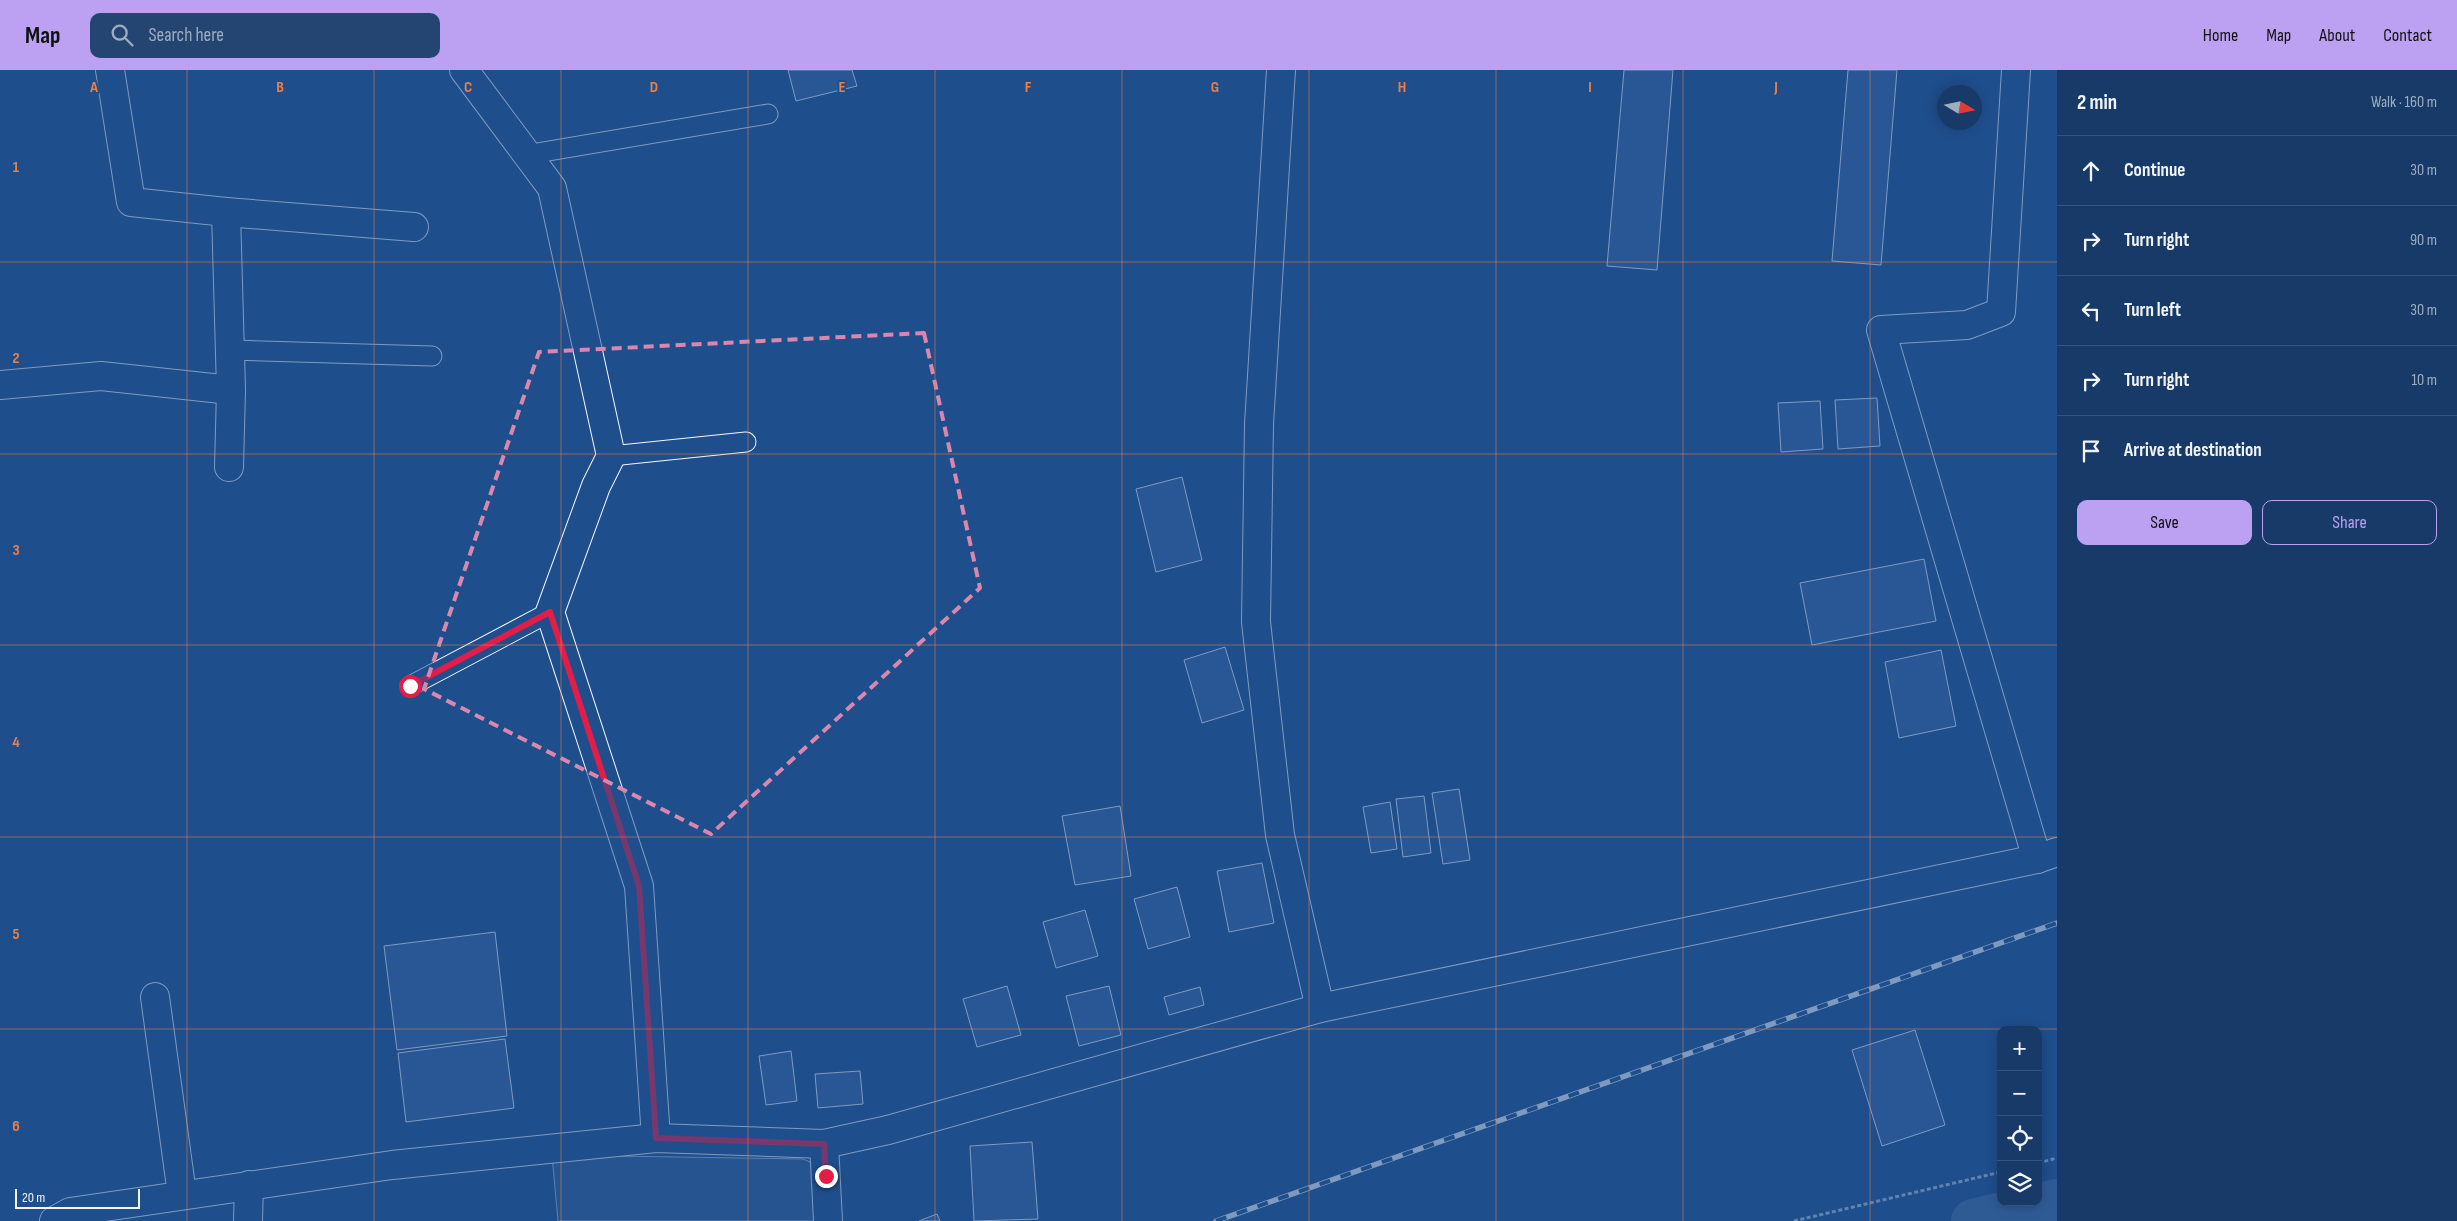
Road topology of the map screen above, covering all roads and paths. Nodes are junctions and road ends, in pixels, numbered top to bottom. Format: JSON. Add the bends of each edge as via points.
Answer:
{"nodes":[{"id":1,"x":110,"y":70,"type":"edge"},
{"id":2,"x":464,"y":70,"type":"edge"},
{"id":3,"x":1281,"y":70,"type":"edge"},
{"id":4,"x":2016,"y":70,"type":"edge"},
{"id":5,"x":768,"y":114,"type":"dead end"},
{"id":6,"x":525,"y":155,"type":"junction"},
{"id":7,"x":226,"y":212,"type":"junction"},
{"id":8,"x":414,"y":227,"type":"dead end"},
{"id":9,"x":230,"y":350,"type":"junction"},
{"id":10,"x":432,"y":356,"type":"dead end"},
{"id":11,"x":0,"y":385,"type":"edge"},
{"id":12,"x":231,"y":390,"type":"junction"},
{"id":13,"x":746,"y":442,"type":"dead end"},
{"id":14,"x":611,"y":456,"type":"junction"},
{"id":15,"x":229,"y":467,"type":"dead end"},
{"id":16,"x":550,"y":612,"type":"junction"},
{"id":17,"x":410,"y":686,"type":"dead end"},
{"id":18,"x":2047,"y":856,"type":"edge"},
{"id":19,"x":155,"y":997,"type":"dead end"},
{"id":20,"x":1320,"y":1008,"type":"junction"},
{"id":21,"x":656,"y":1138,"type":"junction"},
{"id":22,"x":824,"y":1144,"type":"junction"},
{"id":23,"x":2057,"y":1158,"type":"edge"},
{"id":24,"x":2042,"y":1162,"type":"edge"},
{"id":25,"x":1997,"y":1173,"type":"edge"},
{"id":26,"x":249,"y":1185,"type":"junction"},
{"id":27,"x":182,"y":1194,"type":"junction"},
{"id":28,"x":54,"y":1221,"type":"edge"},
{"id":29,"x":248,"y":1221,"type":"edge"},
{"id":30,"x":828,"y":1221,"type":"edge"},
{"id":31,"x":1794,"y":1221,"type":"edge"}],
"edges":[{"from":1,"to":7,"type":"street","via":[[131,202]]},
{"from":2,"to":6,"type":"street"},
{"from":3,"to":20,"type":"street","via":[[1259,424],[1256,622],[1280,835]]},
{"from":4,"to":18,"type":"street","via":[[2000,312],[1967,325],[1881,330]]},
{"from":5,"to":6,"type":"lane"},
{"from":6,"to":14,"type":"street","via":[[552,188]]},
{"from":7,"to":8,"type":"street"},
{"from":7,"to":9,"type":"street"},
{"from":9,"to":10,"type":"lane"},
{"from":9,"to":12,"type":"street"},
{"from":11,"to":12,"type":"street","via":[[101,376]]},
{"from":12,"to":15,"type":"street"},
{"from":13,"to":14,"type":"lane"},
{"from":14,"to":16,"type":"street","via":[[596,486]]},
{"from":16,"to":17,"type":"lane"},
{"from":16,"to":21,"type":"street","via":[[639,886]]},
{"from":18,"to":20,"type":"street"},
{"from":19,"to":27,"type":"street"},
{"from":20,"to":22,"type":"street","via":[[888,1130]]},
{"from":21,"to":22,"type":"street"},
{"from":21,"to":26,"type":"street","via":[[392,1165]]},
{"from":22,"to":30,"type":"street"},
{"from":23,"to":24,"type":"path"},
{"from":25,"to":31,"type":"path"},
{"from":26,"to":27,"type":"street"},
{"from":26,"to":29,"type":"street"},
{"from":27,"to":28,"type":"street","via":[[70,1212]]}]}
